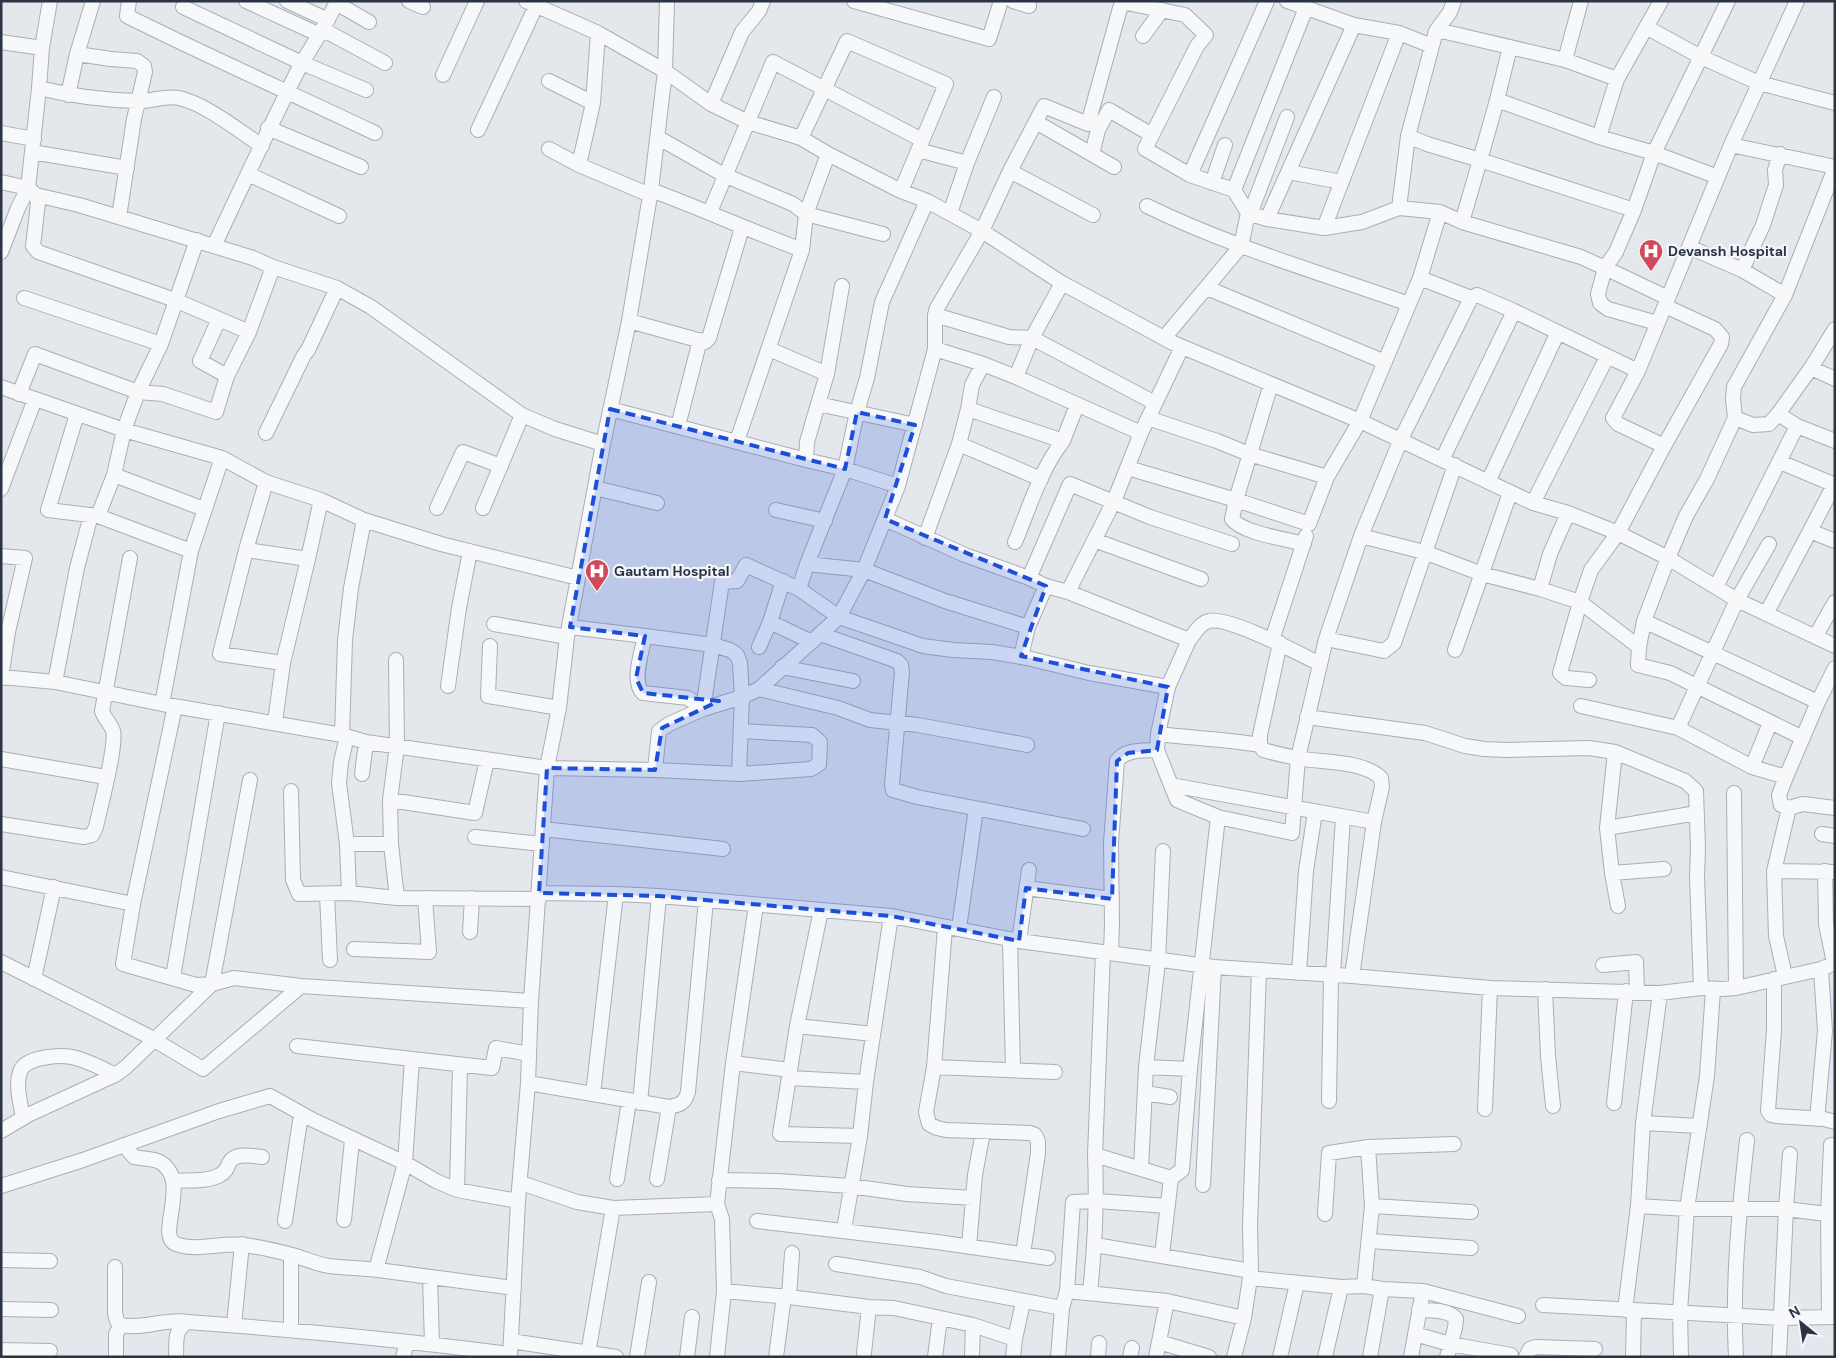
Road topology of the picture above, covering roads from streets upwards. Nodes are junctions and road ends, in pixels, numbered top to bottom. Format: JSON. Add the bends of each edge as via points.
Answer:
{"nodes":[{"id":1,"x":50,"y":1,"type":"edge"},
{"id":2,"x":92,"y":1,"type":"edge"},
{"id":3,"x":129,"y":1,"type":"edge"},
{"id":4,"x":246,"y":1,"type":"edge"},
{"id":5,"x":287,"y":1,"type":"edge"},
{"id":6,"x":409,"y":1,"type":"edge"},
{"id":7,"x":477,"y":1,"type":"edge"},
{"id":8,"x":667,"y":1,"type":"edge"},
{"id":9,"x":763,"y":1,"type":"edge"},
{"id":10,"x":1001,"y":1,"type":"edge"},
{"id":11,"x":1013,"y":1,"type":"edge"},
{"id":12,"x":1122,"y":1,"type":"edge"},
{"id":13,"x":1267,"y":1,"type":"edge"},
{"id":14,"x":1287,"y":1,"type":"edge"},
{"id":15,"x":1454,"y":1,"type":"edge"},
{"id":16,"x":1581,"y":1,"type":"edge"},
{"id":17,"x":1661,"y":1,"type":"edge"},
{"id":18,"x":1728,"y":1,"type":"edge"},
{"id":19,"x":1797,"y":1,"type":"edge"},
{"id":20,"x":336,"y":2,"type":"edge"},
{"id":21,"x":859,"y":2,"type":"edge"},
{"id":22,"x":531,"y":4,"type":"edge"},
{"id":23,"x":1028,"y":6,"type":"dead end"},
{"id":24,"x":183,"y":7,"type":"dead end"},
{"id":25,"x":423,"y":7,"type":"dead end"},
{"id":26,"x":1306,"y":8,"type":"junction"},
{"id":27,"x":1162,"y":10,"type":"junction"},
{"id":28,"x":369,"y":22,"type":"dead end"},
{"id":29,"x":1354,"y":25,"type":"junction"},
{"id":30,"x":324,"y":28,"type":"junction"},
{"id":31,"x":1646,"y":28,"type":"junction"},
{"id":32,"x":1436,"y":31,"type":"junction"},
{"id":33,"x":598,"y":33,"type":"junction"},
{"id":34,"x":1399,"y":34,"type":"junction"},
{"id":35,"x":1142,"y":36,"type":"dead end"},
{"id":36,"x":2,"y":44,"type":"edge"},
{"id":37,"x":1432,"y":46,"type":"junction"},
{"id":38,"x":1510,"y":47,"type":"junction"},
{"id":39,"x":42,"y":48,"type":"junction"},
{"id":40,"x":76,"y":54,"type":"junction"},
{"id":41,"x":1701,"y":57,"type":"junction"},
{"id":42,"x":1565,"y":60,"type":"junction"},
{"id":43,"x":302,"y":63,"type":"junction"},
{"id":44,"x":385,"y":63,"type":"dead end"},
{"id":45,"x":664,"y":71,"type":"junction"},
{"id":46,"x":443,"y":75,"type":"dead end"},
{"id":47,"x":1617,"y":79,"type":"junction"},
{"id":48,"x":549,"y":81,"type":"dead end"},
{"id":49,"x":1759,"y":83,"type":"junction"},
{"id":50,"x":39,"y":88,"type":"junction"},
{"id":51,"x":823,"y":88,"type":"junction"},
{"id":52,"x":366,"y":90,"type":"dead end"},
{"id":53,"x":288,"y":91,"type":"junction"},
{"id":54,"x":68,"y":95,"type":"junction"},
{"id":55,"x":994,"y":97,"type":"dead end"},
{"id":56,"x":1498,"y":100,"type":"junction"},
{"id":57,"x":139,"y":101,"type":"junction"},
{"id":58,"x":592,"y":103,"type":"junction"},
{"id":59,"x":1835,"y":103,"type":"edge"},
{"id":60,"x":711,"y":104,"type":"junction"},
{"id":61,"x":1287,"y":117,"type":"dead end"},
{"id":62,"x":748,"y":122,"type":"junction"},
{"id":63,"x":1036,"y":122,"type":"junction"},
{"id":64,"x":268,"y":128,"type":"junction"},
{"id":65,"x":478,"y":130,"type":"dead end"},
{"id":66,"x":1,"y":133,"type":"edge"},
{"id":67,"x":375,"y":133,"type":"dead end"},
{"id":68,"x":1152,"y":135,"type":"junction"},
{"id":69,"x":1408,"y":136,"type":"junction"},
{"id":70,"x":657,"y":137,"type":"junction"},
{"id":71,"x":1600,"y":137,"type":"junction"},
{"id":72,"x":801,"y":138,"type":"junction"},
{"id":73,"x":920,"y":145,"type":"junction"},
{"id":74,"x":1225,"y":145,"type":"dead end"},
{"id":75,"x":1730,"y":145,"type":"junction"},
{"id":76,"x":33,"y":146,"type":"junction"},
{"id":77,"x":262,"y":146,"type":"junction"},
{"id":78,"x":549,"y":149,"type":"dead end"},
{"id":79,"x":1654,"y":153,"type":"junction"},
{"id":80,"x":828,"y":154,"type":"junction"},
{"id":81,"x":1092,"y":154,"type":"junction"},
{"id":82,"x":1780,"y":154,"type":"junction"},
{"id":83,"x":1480,"y":160,"type":"junction"},
{"id":84,"x":967,"y":163,"type":"junction"},
{"id":85,"x":579,"y":165,"type":"junction"},
{"id":86,"x":361,"y":167,"type":"dead end"},
{"id":87,"x":1114,"y":167,"type":"dead end"},
{"id":88,"x":127,"y":168,"type":"junction"},
{"id":89,"x":1835,"y":168,"type":"edge"},
{"id":90,"x":1010,"y":171,"type":"junction"},
{"id":91,"x":1288,"y":172,"type":"junction"},
{"id":92,"x":248,"y":174,"type":"junction"},
{"id":93,"x":1190,"y":174,"type":"junction"},
{"id":94,"x":724,"y":175,"type":"junction"},
{"id":95,"x":1718,"y":177,"type":"junction"},
{"id":96,"x":1,"y":182,"type":"edge"},
{"id":97,"x":1212,"y":182,"type":"junction"},
{"id":98,"x":1342,"y":182,"type":"junction"},
{"id":99,"x":1234,"y":190,"type":"junction"},
{"id":100,"x":32,"y":191,"type":"junction"},
{"id":101,"x":902,"y":191,"type":"junction"},
{"id":102,"x":651,"y":192,"type":"junction"},
{"id":103,"x":927,"y":201,"type":"junction"},
{"id":104,"x":1147,"y":206,"type":"dead end"},
{"id":105,"x":1399,"y":208,"type":"junction"},
{"id":106,"x":1634,"y":210,"type":"junction"},
{"id":107,"x":710,"y":212,"type":"junction"},
{"id":108,"x":1440,"y":212,"type":"junction"},
{"id":109,"x":950,"y":213,"type":"junction"},
{"id":110,"x":1249,"y":213,"type":"junction"},
{"id":111,"x":806,"y":214,"type":"junction"},
{"id":112,"x":1094,"y":215,"type":"dead end"},
{"id":113,"x":339,"y":216,"type":"dead end"},
{"id":114,"x":119,"y":217,"type":"junction"},
{"id":115,"x":1267,"y":219,"type":"junction"},
{"id":116,"x":1462,"y":222,"type":"junction"},
{"id":117,"x":742,"y":228,"type":"junction"},
{"id":118,"x":1324,"y":228,"type":"junction"},
{"id":119,"x":982,"y":231,"type":"junction"},
{"id":120,"x":883,"y":234,"type":"dead end"},
{"id":121,"x":197,"y":240,"type":"junction"},
{"id":122,"x":214,"y":246,"type":"junction"},
{"id":123,"x":1241,"y":246,"type":"junction"},
{"id":124,"x":1690,"y":247,"type":"junction"},
{"id":125,"x":802,"y":250,"type":"junction"},
{"id":126,"x":1,"y":252,"type":"edge"},
{"id":127,"x":273,"y":267,"type":"junction"},
{"id":128,"x":1605,"y":268,"type":"junction"},
{"id":129,"x":1742,"y":270,"type":"junction"},
{"id":130,"x":1420,"y":278,"type":"junction"},
{"id":131,"x":1062,"y":283,"type":"junction"},
{"id":132,"x":842,"y":286,"type":"dead end"},
{"id":133,"x":337,"y":288,"type":"junction"},
{"id":134,"x":1207,"y":288,"type":"junction"},
{"id":135,"x":1785,"y":295,"type":"junction"},
{"id":136,"x":24,"y":298,"type":"dead end"},
{"id":137,"x":1471,"y":298,"type":"junction"},
{"id":138,"x":175,"y":300,"type":"junction"},
{"id":139,"x":1667,"y":302,"type":"junction"},
{"id":140,"x":1409,"y":304,"type":"junction"},
{"id":141,"x":1514,"y":311,"type":"junction"},
{"id":142,"x":934,"y":315,"type":"junction"},
{"id":143,"x":219,"y":319,"type":"junction"},
{"id":144,"x":628,"y":321,"type":"junction"},
{"id":145,"x":1657,"y":323,"type":"junction"},
{"id":146,"x":1835,"y":329,"type":"edge"},
{"id":147,"x":248,"y":332,"type":"junction"},
{"id":148,"x":1558,"y":332,"type":"junction"},
{"id":149,"x":1032,"y":338,"type":"junction"},
{"id":150,"x":1164,"y":338,"type":"junction"},
{"id":151,"x":700,"y":340,"type":"junction"},
{"id":152,"x":161,"y":344,"type":"junction"},
{"id":153,"x":1182,"y":347,"type":"junction"},
{"id":154,"x":935,"y":349,"type":"junction"},
{"id":155,"x":769,"y":350,"type":"junction"},
{"id":156,"x":1607,"y":357,"type":"junction"},
{"id":157,"x":1385,"y":362,"type":"junction"},
{"id":158,"x":983,"y":364,"type":"junction"},
{"id":159,"x":1811,"y":368,"type":"junction"},
{"id":160,"x":1638,"y":371,"type":"junction"},
{"id":161,"x":827,"y":374,"type":"junction"},
{"id":162,"x":227,"y":376,"type":"junction"},
{"id":163,"x":1016,"y":377,"type":"junction"},
{"id":164,"x":1835,"y":379,"type":"edge"},
{"id":165,"x":1271,"y":384,"type":"junction"},
{"id":166,"x":1,"y":387,"type":"edge"},
{"id":167,"x":138,"y":392,"type":"junction"},
{"id":168,"x":19,"y":394,"type":"junction"},
{"id":169,"x":35,"y":399,"type":"junction"},
{"id":170,"x":1155,"y":403,"type":"junction"},
{"id":171,"x":818,"y":404,"type":"junction"},
{"id":172,"x":1077,"y":405,"type":"junction"},
{"id":173,"x":610,"y":409,"type":"junction"},
{"id":174,"x":968,"y":409,"type":"junction"},
{"id":175,"x":857,"y":412,"type":"junction"},
{"id":176,"x":78,"y":414,"type":"junction"},
{"id":177,"x":1778,"y":414,"type":"junction"},
{"id":178,"x":522,"y":415,"type":"junction"},
{"id":179,"x":1148,"y":418,"type":"junction"},
{"id":180,"x":1735,"y":418,"type":"junction"},
{"id":181,"x":1360,"y":421,"type":"junction"},
{"id":182,"x":915,"y":425,"type":"junction"},
{"id":183,"x":678,"y":426,"type":"junction"},
{"id":184,"x":1797,"y":426,"type":"junction"},
{"id":185,"x":124,"y":430,"type":"junction"},
{"id":186,"x":266,"y":433,"type":"dead end"},
{"id":187,"x":1141,"y":433,"type":"junction"},
{"id":188,"x":1401,"y":439,"type":"junction"},
{"id":189,"x":737,"y":441,"type":"junction"},
{"id":190,"x":1063,"y":441,"type":"junction"},
{"id":191,"x":1835,"y":442,"type":"edge"},
{"id":192,"x":603,"y":444,"type":"junction"},
{"id":193,"x":959,"y":444,"type":"junction"},
{"id":194,"x":1664,"y":446,"type":"junction"},
{"id":195,"x":1249,"y":454,"type":"junction"},
{"id":196,"x":222,"y":458,"type":"junction"},
{"id":197,"x":806,"y":460,"type":"junction"},
{"id":198,"x":1780,"y":462,"type":"junction"},
{"id":199,"x":1449,"y":463,"type":"junction"},
{"id":200,"x":501,"y":466,"type":"junction"},
{"id":201,"x":1128,"y":468,"type":"junction"},
{"id":202,"x":845,"y":469,"type":"junction"},
{"id":203,"x":114,"y":475,"type":"junction"},
{"id":204,"x":1327,"y":477,"type":"junction"},
{"id":205,"x":1041,"y":479,"type":"junction"},
{"id":206,"x":266,"y":482,"type":"junction"},
{"id":207,"x":1488,"y":482,"type":"junction"},
{"id":208,"x":1834,"y":484,"type":"edge"},
{"id":209,"x":898,"y":486,"type":"junction"},
{"id":210,"x":595,"y":488,"type":"junction"},
{"id":211,"x":1,"y":489,"type":"edge"},
{"id":212,"x":1510,"y":493,"type":"junction"},
{"id":213,"x":321,"y":500,"type":"junction"},
{"id":214,"x":1114,"y":500,"type":"junction"},
{"id":215,"x":1236,"y":500,"type":"junction"},
{"id":216,"x":657,"y":503,"type":"dead end"},
{"id":217,"x":1532,"y":503,"type":"junction"},
{"id":218,"x":437,"y":508,"type":"dead end"},
{"id":219,"x":483,"y":508,"type":"dead end"},
{"id":220,"x":204,"y":509,"type":"junction"},
{"id":221,"x":776,"y":510,"type":"dead end"},
{"id":222,"x":1568,"y":513,"type":"junction"},
{"id":223,"x":94,"y":515,"type":"junction"},
{"id":224,"x":886,"y":519,"type":"junction"},
{"id":225,"x":364,"y":520,"type":"junction"},
{"id":226,"x":825,"y":521,"type":"junction"},
{"id":227,"x":1309,"y":524,"type":"junction"},
{"id":228,"x":1810,"y":532,"type":"junction"},
{"id":229,"x":1618,"y":533,"type":"junction"},
{"id":230,"x":1361,"y":536,"type":"junction"},
{"id":231,"x":925,"y":538,"type":"junction"},
{"id":232,"x":1094,"y":540,"type":"junction"},
{"id":233,"x":1835,"y":541,"type":"edge"},
{"id":234,"x":1015,"y":542,"type":"dead end"},
{"id":235,"x":1232,"y":544,"type":"dead end"},
{"id":236,"x":1304,"y":544,"type":"junction"},
{"id":237,"x":1770,"y":544,"type":"dead end"},
{"id":238,"x":246,"y":550,"type":"junction"},
{"id":239,"x":191,"y":551,"type":"junction"},
{"id":240,"x":470,"y":551,"type":"junction"},
{"id":241,"x":1424,"y":552,"type":"junction"},
{"id":242,"x":1,"y":556,"type":"edge"},
{"id":243,"x":130,"y":558,"type":"dead end"},
{"id":244,"x":1668,"y":558,"type":"junction"},
{"id":245,"x":308,"y":559,"type":"junction"},
{"id":246,"x":807,"y":564,"type":"junction"},
{"id":247,"x":864,"y":570,"type":"junction"},
{"id":248,"x":1482,"y":574,"type":"junction"},
{"id":249,"x":578,"y":578,"type":"junction"},
{"id":250,"x":1029,"y":578,"type":"junction"},
{"id":251,"x":1201,"y":579,"type":"dead end"},
{"id":252,"x":783,"y":581,"type":"junction"},
{"id":253,"x":1046,"y":586,"type":"junction"},
{"id":254,"x":1716,"y":587,"type":"junction"},
{"id":255,"x":799,"y":589,"type":"junction"},
{"id":256,"x":1540,"y":589,"type":"junction"},
{"id":257,"x":1068,"y":592,"type":"junction"},
{"id":258,"x":1737,"y":600,"type":"junction"},
{"id":259,"x":1580,"y":602,"type":"junction"},
{"id":260,"x":1835,"y":602,"type":"edge"},
{"id":261,"x":1766,"y":614,"type":"junction"},
{"id":262,"x":838,"y":617,"type":"junction"},
{"id":263,"x":1644,"y":621,"type":"junction"},
{"id":264,"x":770,"y":622,"type":"junction"},
{"id":265,"x":494,"y":624,"type":"dead end"},
{"id":266,"x":1028,"y":627,"type":"junction"},
{"id":267,"x":5,"y":631,"type":"edge"},
{"id":268,"x":568,"y":632,"type":"junction"},
{"id":269,"x":645,"y":636,"type":"junction"},
{"id":270,"x":1815,"y":637,"type":"junction"},
{"id":271,"x":816,"y":638,"type":"junction"},
{"id":272,"x":1326,"y":639,"type":"junction"},
{"id":273,"x":1189,"y":640,"type":"junction"},
{"id":274,"x":1276,"y":641,"type":"junction"},
{"id":275,"x":713,"y":645,"type":"junction"},
{"id":276,"x":490,"y":646,"type":"dead end"},
{"id":277,"x":1835,"y":646,"type":"edge"},
{"id":278,"x":759,"y":647,"type":"dead end"},
{"id":279,"x":1639,"y":647,"type":"junction"},
{"id":280,"x":1455,"y":650,"type":"dead end"},
{"id":281,"x":1712,"y":652,"type":"junction"},
{"id":282,"x":1021,"y":657,"type":"junction"},
{"id":283,"x":396,"y":660,"type":"dead end"},
{"id":284,"x":283,"y":663,"type":"junction"},
{"id":285,"x":1320,"y":664,"type":"junction"},
{"id":286,"x":782,"y":667,"type":"junction"},
{"id":287,"x":1835,"y":668,"type":"edge"},
{"id":288,"x":1,"y":678,"type":"edge"},
{"id":289,"x":1589,"y":680,"type":"dead end"},
{"id":290,"x":853,"y":681,"type":"dead end"},
{"id":291,"x":55,"y":682,"type":"junction"},
{"id":292,"x":448,"y":686,"type":"dead end"},
{"id":293,"x":1698,"y":686,"type":"junction"},
{"id":294,"x":1168,"y":687,"type":"junction"},
{"id":295,"x":760,"y":689,"type":"junction"},
{"id":296,"x":104,"y":691,"type":"junction"},
{"id":297,"x":742,"y":697,"type":"junction"},
{"id":298,"x":1818,"y":702,"type":"junction"},
{"id":299,"x":169,"y":705,"type":"junction"},
{"id":300,"x":1581,"y":706,"type":"dead end"},
{"id":301,"x":559,"y":708,"type":"junction"},
{"id":302,"x":702,"y":709,"type":"junction"},
{"id":303,"x":218,"y":713,"type":"junction"},
{"id":304,"x":1307,"y":717,"type":"junction"},
{"id":305,"x":275,"y":722,"type":"junction"},
{"id":306,"x":897,"y":723,"type":"junction"},
{"id":307,"x":1770,"y":723,"type":"junction"},
{"id":308,"x":1678,"y":728,"type":"junction"},
{"id":309,"x":741,"y":731,"type":"junction"},
{"id":310,"x":1158,"y":734,"type":"junction"},
{"id":311,"x":345,"y":736,"type":"junction"},
{"id":312,"x":1803,"y":738,"type":"junction"},
{"id":313,"x":366,"y":742,"type":"junction"},
{"id":314,"x":1027,"y":745,"type":"dead end"},
{"id":315,"x":1260,"y":745,"type":"junction"},
{"id":316,"x":398,"y":746,"type":"junction"},
{"id":317,"x":1157,"y":750,"type":"junction"},
{"id":318,"x":1615,"y":752,"type":"junction"},
{"id":319,"x":1298,"y":758,"type":"junction"},
{"id":320,"x":1,"y":759,"type":"edge"},
{"id":321,"x":487,"y":760,"type":"junction"},
{"id":322,"x":1752,"y":767,"type":"junction"},
{"id":323,"x":547,"y":768,"type":"junction"},
{"id":324,"x":655,"y":770,"type":"junction"},
{"id":325,"x":362,"y":774,"type":"dead end"},
{"id":326,"x":739,"y":774,"type":"junction"},
{"id":327,"x":106,"y":777,"type":"junction"},
{"id":328,"x":1786,"y":777,"type":"junction"},
{"id":329,"x":250,"y":780,"type":"dead end"},
{"id":330,"x":1171,"y":786,"type":"junction"},
{"id":331,"x":291,"y":790,"type":"dead end"},
{"id":332,"x":1734,"y":793,"type":"dead end"},
{"id":333,"x":390,"y":800,"type":"junction"},
{"id":334,"x":1293,"y":807,"type":"junction"},
{"id":335,"x":1789,"y":808,"type":"junction"},
{"id":336,"x":1835,"y":808,"type":"edge"},
{"id":337,"x":976,"y":809,"type":"junction"},
{"id":338,"x":1315,"y":812,"type":"junction"},
{"id":339,"x":1697,"y":813,"type":"junction"},
{"id":340,"x":1343,"y":816,"type":"junction"},
{"id":341,"x":1218,"y":817,"type":"junction"},
{"id":342,"x":1374,"y":822,"type":"junction"},
{"id":343,"x":1,"y":824,"type":"edge"},
{"id":344,"x":1607,"y":828,"type":"junction"},
{"id":345,"x":543,"y":829,"type":"junction"},
{"id":346,"x":1083,"y":829,"type":"dead end"},
{"id":347,"x":475,"y":836,"type":"dead end"},
{"id":348,"x":347,"y":844,"type":"junction"},
{"id":349,"x":391,"y":844,"type":"junction"},
{"id":350,"x":542,"y":844,"type":"junction"},
{"id":351,"x":723,"y":849,"type":"dead end"},
{"id":352,"x":1163,"y":851,"type":"dead end"},
{"id":353,"x":1664,"y":869,"type":"dead end"},
{"id":354,"x":1029,"y":870,"type":"dead end"},
{"id":355,"x":1774,"y":871,"type":"junction"},
{"id":356,"x":1830,"y":872,"type":"edge"},
{"id":357,"x":1612,"y":873,"type":"junction"},
{"id":358,"x":1,"y":877,"type":"edge"},
{"id":359,"x":54,"y":886,"type":"junction"},
{"id":360,"x":1026,"y":888,"type":"junction"},
{"id":361,"x":349,"y":893,"type":"junction"},
{"id":362,"x":327,"y":894,"type":"junction"},
{"id":363,"x":616,"y":894,"type":"junction"},
{"id":364,"x":539,"y":896,"type":"junction"},
{"id":365,"x":659,"y":896,"type":"junction"},
{"id":366,"x":397,"y":898,"type":"junction"},
{"id":367,"x":425,"y":898,"type":"junction"},
{"id":368,"x":472,"y":898,"type":"junction"},
{"id":369,"x":1112,"y":898,"type":"junction"},
{"id":370,"x":706,"y":900,"type":"junction"},
{"id":371,"x":133,"y":904,"type":"junction"},
{"id":372,"x":756,"y":905,"type":"junction"},
{"id":373,"x":1618,"y":906,"type":"dead end"},
{"id":374,"x":821,"y":910,"type":"junction"},
{"id":375,"x":892,"y":916,"type":"junction"},
{"id":376,"x":952,"y":928,"type":"junction"},
{"id":377,"x":470,"y":932,"type":"dead end"},
{"id":378,"x":1014,"y":940,"type":"junction"},
{"id":379,"x":354,"y":949,"type":"dead end"},
{"id":380,"x":1107,"y":952,"type":"junction"},
{"id":381,"x":330,"y":960,"type":"dead end"},
{"id":382,"x":1158,"y":961,"type":"junction"},
{"id":383,"x":1,"y":962,"type":"edge"},
{"id":384,"x":1603,"y":965,"type":"dead end"},
{"id":385,"x":1830,"y":965,"type":"edge"},
{"id":386,"x":1207,"y":966,"type":"junction"},
{"id":387,"x":1259,"y":970,"type":"junction"},
{"id":388,"x":1299,"y":973,"type":"junction"},
{"id":389,"x":1332,"y":974,"type":"junction"},
{"id":390,"x":1352,"y":976,"type":"junction"},
{"id":391,"x":173,"y":978,"type":"junction"},
{"id":392,"x":1780,"y":978,"type":"junction"},
{"id":393,"x":34,"y":979,"type":"junction"},
{"id":394,"x":212,"y":984,"type":"junction"},
{"id":395,"x":300,"y":986,"type":"junction"},
{"id":396,"x":1490,"y":988,"type":"junction"},
{"id":397,"x":1736,"y":988,"type":"junction"},
{"id":398,"x":1545,"y":989,"type":"junction"},
{"id":399,"x":1707,"y":989,"type":"junction"},
{"id":400,"x":1632,"y":992,"type":"junction"},
{"id":401,"x":1660,"y":993,"type":"junction"},
{"id":402,"x":531,"y":1001,"type":"junction"},
{"id":403,"x":797,"y":1026,"type":"junction"},
{"id":404,"x":873,"y":1034,"type":"junction"},
{"id":405,"x":153,"y":1040,"type":"junction"},
{"id":406,"x":297,"y":1046,"type":"dead end"},
{"id":407,"x":529,"y":1054,"type":"junction"},
{"id":408,"x":412,"y":1059,"type":"junction"},
{"id":409,"x":733,"y":1062,"type":"junction"},
{"id":410,"x":460,"y":1065,"type":"junction"},
{"id":411,"x":934,"y":1067,"type":"junction"},
{"id":412,"x":1146,"y":1067,"type":"junction"},
{"id":413,"x":1190,"y":1069,"type":"junction"},
{"id":414,"x":1013,"y":1070,"type":"junction"},
{"id":415,"x":1055,"y":1072,"type":"dead end"},
{"id":416,"x":790,"y":1074,"type":"junction"},
{"id":417,"x":115,"y":1075,"type":"junction"},
{"id":418,"x":866,"y":1082,"type":"junction"},
{"id":419,"x":528,"y":1083,"type":"junction"},
{"id":420,"x":1145,"y":1093,"type":"junction"},
{"id":421,"x":593,"y":1094,"type":"junction"},
{"id":422,"x":1170,"y":1096,"type":"dead end"},
{"id":423,"x":1329,"y":1101,"type":"dead end"},
{"id":424,"x":634,"y":1102,"type":"junction"},
{"id":425,"x":1614,"y":1102,"type":"dead end"},
{"id":426,"x":1552,"y":1106,"type":"dead end"},
{"id":427,"x":669,"y":1107,"type":"junction"},
{"id":428,"x":1485,"y":1110,"type":"dead end"},
{"id":429,"x":301,"y":1114,"type":"junction"},
{"id":430,"x":23,"y":1118,"type":"junction"},
{"id":431,"x":1817,"y":1119,"type":"junction"},
{"id":432,"x":1835,"y":1122,"type":"edge"},
{"id":433,"x":1642,"y":1123,"type":"junction"},
{"id":434,"x":1699,"y":1126,"type":"junction"},
{"id":435,"x":1,"y":1131,"type":"edge"},
{"id":436,"x":983,"y":1132,"type":"junction"},
{"id":437,"x":860,"y":1136,"type":"junction"},
{"id":438,"x":352,"y":1140,"type":"junction"},
{"id":439,"x":1747,"y":1140,"type":"dead end"},
{"id":440,"x":1454,"y":1144,"type":"dead end"},
{"id":441,"x":124,"y":1145,"type":"junction"},
{"id":442,"x":1831,"y":1145,"type":"dead end"},
{"id":443,"x":1368,"y":1147,"type":"junction"},
{"id":444,"x":1790,"y":1154,"type":"dead end"},
{"id":445,"x":1095,"y":1155,"type":"junction"},
{"id":446,"x":262,"y":1157,"type":"dead end"},
{"id":447,"x":405,"y":1163,"type":"junction"},
{"id":448,"x":1141,"y":1169,"type":"junction"},
{"id":449,"x":1171,"y":1178,"type":"junction"},
{"id":450,"x":617,"y":1179,"type":"dead end"},
{"id":451,"x":657,"y":1179,"type":"dead end"},
{"id":452,"x":173,"y":1180,"type":"junction"},
{"id":453,"x":720,"y":1180,"type":"junction"},
{"id":454,"x":521,"y":1183,"type":"junction"},
{"id":455,"x":1203,"y":1185,"type":"dead end"},
{"id":456,"x":1,"y":1186,"type":"edge"},
{"id":457,"x":850,"y":1186,"type":"junction"},
{"id":458,"x":457,"y":1190,"type":"junction"},
{"id":459,"x":973,"y":1198,"type":"junction"},
{"id":460,"x":518,"y":1201,"type":"junction"},
{"id":461,"x":1097,"y":1201,"type":"junction"},
{"id":462,"x":717,"y":1204,"type":"junction"},
{"id":463,"x":1168,"y":1206,"type":"junction"},
{"id":464,"x":1372,"y":1206,"type":"junction"},
{"id":465,"x":1638,"y":1206,"type":"junction"},
{"id":466,"x":613,"y":1208,"type":"junction"},
{"id":467,"x":1687,"y":1209,"type":"junction"},
{"id":468,"x":1786,"y":1209,"type":"junction"},
{"id":469,"x":1740,"y":1210,"type":"junction"},
{"id":470,"x":1471,"y":1212,"type":"dead end"},
{"id":471,"x":1325,"y":1214,"type":"dead end"},
{"id":472,"x":1831,"y":1214,"type":"edge"},
{"id":473,"x":344,"y":1220,"type":"dead end"},
{"id":474,"x":285,"y":1221,"type":"dead end"},
{"id":475,"x":757,"y":1222,"type":"dead end"},
{"id":476,"x":844,"y":1230,"type":"junction"},
{"id":477,"x":1370,"y":1242,"type":"junction"},
{"id":478,"x":242,"y":1244,"type":"junction"},
{"id":479,"x":1095,"y":1245,"type":"junction"},
{"id":480,"x":969,"y":1247,"type":"junction"},
{"id":481,"x":1471,"y":1248,"type":"dead end"},
{"id":482,"x":792,"y":1252,"type":"dead end"},
{"id":483,"x":1023,"y":1254,"type":"junction"},
{"id":484,"x":291,"y":1255,"type":"junction"},
{"id":485,"x":1162,"y":1255,"type":"junction"},
{"id":486,"x":1048,"y":1258,"type":"dead end"},
{"id":487,"x":1,"y":1260,"type":"edge"},
{"id":488,"x":50,"y":1261,"type":"dead end"},
{"id":489,"x":836,"y":1264,"type":"dead end"},
{"id":490,"x":115,"y":1267,"type":"dead end"},
{"id":491,"x":376,"y":1270,"type":"junction"},
{"id":492,"x":1250,"y":1274,"type":"junction"},
{"id":493,"x":430,"y":1277,"type":"junction"},
{"id":494,"x":648,"y":1282,"type":"dead end"},
{"id":495,"x":1297,"y":1283,"type":"junction"},
{"id":496,"x":1364,"y":1286,"type":"junction"},
{"id":497,"x":1341,"y":1287,"type":"junction"},
{"id":498,"x":514,"y":1288,"type":"junction"},
{"id":499,"x":1382,"y":1289,"type":"junction"},
{"id":500,"x":724,"y":1291,"type":"junction"},
{"id":501,"x":1067,"y":1291,"type":"junction"},
{"id":502,"x":1423,"y":1291,"type":"junction"},
{"id":503,"x":1090,"y":1292,"type":"junction"},
{"id":504,"x":787,"y":1296,"type":"junction"},
{"id":505,"x":1167,"y":1301,"type":"junction"},
{"id":506,"x":1023,"y":1302,"type":"junction"},
{"id":507,"x":1543,"y":1305,"type":"dead end"},
{"id":508,"x":870,"y":1307,"type":"junction"},
{"id":509,"x":1062,"y":1308,"type":"junction"},
{"id":510,"x":1,"y":1309,"type":"edge"},
{"id":511,"x":51,"y":1310,"type":"dead end"},
{"id":512,"x":1419,"y":1310,"type":"junction"},
{"id":513,"x":1630,"y":1310,"type":"junction"},
{"id":514,"x":1680,"y":1312,"type":"junction"},
{"id":515,"x":1733,"y":1315,"type":"junction"},
{"id":516,"x":1518,"y":1316,"type":"dead end"},
{"id":517,"x":692,"y":1317,"type":"dead end"},
{"id":518,"x":1832,"y":1317,"type":"edge"},
{"id":519,"x":940,"y":1318,"type":"junction"},
{"id":520,"x":1244,"y":1318,"type":"junction"},
{"id":521,"x":1780,"y":1318,"type":"junction"},
{"id":522,"x":188,"y":1322,"type":"junction"},
{"id":523,"x":120,"y":1325,"type":"junction"},
{"id":524,"x":234,"y":1325,"type":"junction"},
{"id":525,"x":973,"y":1325,"type":"junction"},
{"id":526,"x":291,"y":1329,"type":"junction"},
{"id":527,"x":1415,"y":1334,"type":"junction"},
{"id":528,"x":1015,"y":1339,"type":"junction"},
{"id":529,"x":406,"y":1342,"type":"junction"},
{"id":530,"x":1159,"y":1342,"type":"junction"},
{"id":531,"x":432,"y":1344,"type":"junction"},
{"id":532,"x":1595,"y":1349,"type":"dead end"},
{"id":533,"x":1,"y":1350,"type":"edge"},
{"id":534,"x":50,"y":1351,"type":"dead end"},
{"id":535,"x":510,"y":1351,"type":"edge"},
{"id":536,"x":1448,"y":1351,"type":"edge"},
{"id":537,"x":864,"y":1353,"type":"dead end"},
{"id":538,"x":588,"y":1354,"type":"junction"},
{"id":539,"x":1511,"y":1355,"type":"dead end"},
{"id":540,"x":1202,"y":1356,"type":"edge"},
{"id":541,"x":116,"y":1357,"type":"edge"},
{"id":542,"x":176,"y":1357,"type":"edge"},
{"id":543,"x":403,"y":1357,"type":"edge"},
{"id":544,"x":616,"y":1357,"type":"edge"},
{"id":545,"x":637,"y":1357,"type":"edge"},
{"id":546,"x":687,"y":1357,"type":"edge"},
{"id":547,"x":717,"y":1357,"type":"edge"},
{"id":548,"x":776,"y":1357,"type":"edge"},
{"id":549,"x":935,"y":1357,"type":"edge"},
{"id":550,"x":972,"y":1357,"type":"edge"},
{"id":551,"x":1013,"y":1357,"type":"edge"},
{"id":552,"x":1058,"y":1357,"type":"edge"},
{"id":553,"x":1156,"y":1357,"type":"edge"},
{"id":554,"x":1234,"y":1357,"type":"edge"},
{"id":555,"x":1280,"y":1357,"type":"edge"},
{"id":556,"x":1325,"y":1357,"type":"edge"},
{"id":557,"x":1370,"y":1357,"type":"edge"},
{"id":558,"x":1411,"y":1357,"type":"edge"},
{"id":559,"x":1526,"y":1357,"type":"edge"},
{"id":560,"x":1633,"y":1357,"type":"edge"},
{"id":561,"x":1681,"y":1357,"type":"edge"},
{"id":562,"x":1736,"y":1357,"type":"edge"},
{"id":563,"x":1779,"y":1357,"type":"edge"}],
"edges":[{"from":1,"to":39,"type":"street"},
{"from":2,"to":40,"type":"street"},
{"from":3,"to":53,"type":"street","via":[[127,16]]},
{"from":4,"to":30,"type":"street"},
{"from":5,"to":30,"type":"street"},
{"from":6,"to":25,"type":"street"},
{"from":7,"to":46,"type":"street"},
{"from":8,"to":45,"type":"street"},
{"from":9,"to":60,"type":"street","via":[[742,32]]},
{"from":10,"to":21,"type":"street","via":[[989,40]]},
{"from":11,"to":23,"type":"street"},
{"from":12,"to":27,"type":"street"},
{"from":12,"to":63,"type":"street","via":[[1088,124],[1044,106]]},
{"from":13,"to":93,"type":"street"},
{"from":14,"to":26,"type":"street"},
{"from":15,"to":32,"type":"street"},
{"from":16,"to":42,"type":"street"},
{"from":17,"to":31,"type":"street"},
{"from":18,"to":41,"type":"street"},
{"from":19,"to":49,"type":"street"},
{"from":20,"to":28,"type":"street"},
{"from":20,"to":30,"type":"street"},
{"from":22,"to":33,"type":"street"},
{"from":22,"to":65,"type":"street"},
{"from":24,"to":43,"type":"street"},
{"from":26,"to":29,"type":"street"},
{"from":26,"to":99,"type":"street"},
{"from":27,"to":35,"type":"street"},
{"from":27,"to":68,"type":"street","via":[[1185,15],[1206,35],[1197,46]]},
{"from":29,"to":34,"type":"street"},
{"from":29,"to":91,"type":"street"},
{"from":30,"to":43,"type":"street"},
{"from":30,"to":44,"type":"street"},
{"from":31,"to":41,"type":"street"},
{"from":31,"to":47,"type":"street"},
{"from":32,"to":37,"type":"street"},
{"from":32,"to":38,"type":"street"},
{"from":33,"to":45,"type":"street"},
{"from":33,"to":58,"type":"street"},
{"from":34,"to":37,"type":"street"},
{"from":34,"to":98,"type":"street"},
{"from":36,"to":39,"type":"street"},
{"from":37,"to":69,"type":"street"},
{"from":38,"to":42,"type":"street"},
{"from":38,"to":56,"type":"street"},
{"from":39,"to":50,"type":"street"},
{"from":40,"to":54,"type":"street"},
{"from":40,"to":57,"type":"street","via":[[141,63],[146,72]]},
{"from":41,"to":49,"type":"street"},
{"from":41,"to":79,"type":"street"},
{"from":42,"to":47,"type":"street"},
{"from":43,"to":52,"type":"street"},
{"from":43,"to":53,"type":"street"},
{"from":45,"to":60,"type":"street"},
{"from":45,"to":70,"type":"street"},
{"from":47,"to":71,"type":"street"},
{"from":48,"to":58,"type":"street"},
{"from":49,"to":59,"type":"street"},
{"from":49,"to":75,"type":"street"},
{"from":50,"to":54,"type":"street"},
{"from":50,"to":76,"type":"street"},
{"from":51,"to":62,"type":"street","via":[[773,62]]},
{"from":51,"to":72,"type":"street"},
{"from":51,"to":73,"type":"street"},
{"from":51,"to":73,"type":"street","via":[[847,41],[946,84]]},
{"from":53,"to":64,"type":"street"},
{"from":53,"to":67,"type":"street"},
{"from":54,"to":57,"type":"street"},
{"from":55,"to":84,"type":"street"},
{"from":56,"to":71,"type":"street"},
{"from":56,"to":83,"type":"street"},
{"from":57,"to":77,"type":"street","via":[[179,98],[225,121]]},
{"from":57,"to":88,"type":"street"},
{"from":58,"to":85,"type":"street"},
{"from":60,"to":62,"type":"street"},
{"from":61,"to":110,"type":"street"},
{"from":62,"to":72,"type":"street"},
{"from":62,"to":94,"type":"street"},
{"from":63,"to":81,"type":"street"},
{"from":63,"to":90,"type":"street"},
{"from":64,"to":77,"type":"street"},
{"from":64,"to":86,"type":"street"},
{"from":66,"to":76,"type":"street"},
{"from":68,"to":81,"type":"street","via":[[1109,110],[1098,130]]},
{"from":68,"to":93,"type":"street","via":[[1145,150]]},
{"from":69,"to":83,"type":"street"},
{"from":69,"to":105,"type":"street"},
{"from":70,"to":94,"type":"street"},
{"from":70,"to":102,"type":"street"},
{"from":71,"to":79,"type":"street"},
{"from":72,"to":80,"type":"street"},
{"from":73,"to":84,"type":"street"},
{"from":73,"to":101,"type":"street"},
{"from":74,"to":97,"type":"street"},
{"from":75,"to":82,"type":"street"},
{"from":75,"to":95,"type":"street"},
{"from":76,"to":88,"type":"street"},
{"from":76,"to":100,"type":"street"},
{"from":77,"to":92,"type":"street"},
{"from":78,"to":85,"type":"street"},
{"from":79,"to":95,"type":"street"},
{"from":79,"to":106,"type":"street"},
{"from":80,"to":101,"type":"street"},
{"from":80,"to":111,"type":"street"},
{"from":81,"to":87,"type":"street"},
{"from":82,"to":89,"type":"street"},
{"from":82,"to":129,"type":"street","via":[[1775,170],[1776,185],[1763,225]]},
{"from":83,"to":106,"type":"street"},
{"from":83,"to":116,"type":"street"},
{"from":84,"to":109,"type":"street"},
{"from":85,"to":102,"type":"street"},
{"from":88,"to":114,"type":"street"},
{"from":89,"to":135,"type":"street"},
{"from":90,"to":112,"type":"street"},
{"from":90,"to":119,"type":"street"},
{"from":91,"to":98,"type":"street"},
{"from":91,"to":115,"type":"street"},
{"from":92,"to":113,"type":"street"},
{"from":92,"to":122,"type":"street"},
{"from":93,"to":97,"type":"street"},
{"from":94,"to":107,"type":"street"},
{"from":94,"to":111,"type":"street","via":[[793,204]]},
{"from":95,"to":124,"type":"street"},
{"from":96,"to":100,"type":"street"},
{"from":97,"to":99,"type":"street"},
{"from":98,"to":118,"type":"street"},
{"from":99,"to":110,"type":"street"},
{"from":100,"to":114,"type":"street"},
{"from":100,"to":126,"type":"street"},
{"from":100,"to":138,"type":"street","via":[[38,203],[33,246],[38,252]]},
{"from":101,"to":103,"type":"street"},
{"from":102,"to":107,"type":"street"},
{"from":102,"to":144,"type":"street"},
{"from":103,"to":109,"type":"street"},
{"from":103,"to":175,"type":"street","via":[[882,302]]},
{"from":104,"to":123,"type":"street"},
{"from":105,"to":108,"type":"street"},
{"from":105,"to":118,"type":"street","via":[[1362,222]]},
{"from":106,"to":128,"type":"street","via":[[1616,252]]},
{"from":107,"to":117,"type":"street"},
{"from":108,"to":116,"type":"street"},
{"from":108,"to":130,"type":"street"},
{"from":109,"to":119,"type":"street"},
{"from":110,"to":115,"type":"street"},
{"from":110,"to":123,"type":"street"},
{"from":111,"to":120,"type":"street"},
{"from":111,"to":125,"type":"street"},
{"from":114,"to":121,"type":"street"},
{"from":115,"to":118,"type":"street"},
{"from":116,"to":128,"type":"street","via":[[1581,257]]},
{"from":117,"to":125,"type":"street"},
{"from":117,"to":151,"type":"street","via":[[709,338],[705,342]]},
{"from":119,"to":131,"type":"street"},
{"from":119,"to":142,"type":"street"},
{"from":121,"to":122,"type":"street"},
{"from":121,"to":138,"type":"street"},
{"from":122,"to":127,"type":"street"},
{"from":123,"to":134,"type":"street"},
{"from":123,"to":140,"type":"street"},
{"from":124,"to":129,"type":"street"},
{"from":124,"to":139,"type":"street"},
{"from":125,"to":155,"type":"street"},
{"from":127,"to":133,"type":"street"},
{"from":127,"to":147,"type":"street"},
{"from":128,"to":139,"type":"street"},
{"from":128,"to":145,"type":"street","via":[[1598,294],[1600,303],[1608,309]]},
{"from":129,"to":135,"type":"street"},
{"from":130,"to":137,"type":"street"},
{"from":130,"to":140,"type":"street"},
{"from":131,"to":149,"type":"street"},
{"from":131,"to":150,"type":"street"},
{"from":132,"to":161,"type":"street"},
{"from":133,"to":178,"type":"street","via":[[371,307]]},
{"from":133,"to":186,"type":"street"},
{"from":134,"to":150,"type":"street"},
{"from":134,"to":157,"type":"street"},
{"from":135,"to":180,"type":"street","via":[[1734,388]]},
{"from":136,"to":152,"type":"street"},
{"from":137,"to":141,"type":"street","via":[[1477,295]]},
{"from":137,"to":188,"type":"street"},
{"from":138,"to":143,"type":"street"},
{"from":138,"to":152,"type":"street"},
{"from":139,"to":145,"type":"street"},
{"from":139,"to":194,"type":"street","via":[[1715,329],[1722,337]]},
{"from":140,"to":157,"type":"street"},
{"from":141,"to":148,"type":"street"},
{"from":141,"to":199,"type":"street"},
{"from":142,"to":149,"type":"street","via":[[1009,337]]},
{"from":142,"to":154,"type":"street"},
{"from":143,"to":147,"type":"street"},
{"from":143,"to":162,"type":"street","via":[[200,361]]},
{"from":144,"to":151,"type":"street"},
{"from":144,"to":173,"type":"street"},
{"from":145,"to":160,"type":"street"},
{"from":146,"to":159,"type":"street"},
{"from":147,"to":162,"type":"street"},
{"from":148,"to":156,"type":"street"},
{"from":148,"to":207,"type":"street"},
{"from":149,"to":163,"type":"street"},
{"from":149,"to":170,"type":"street"},
{"from":150,"to":153,"type":"street"},
{"from":151,"to":183,"type":"street"},
{"from":152,"to":167,"type":"street"},
{"from":153,"to":165,"type":"street"},
{"from":153,"to":170,"type":"street"},
{"from":154,"to":158,"type":"street"},
{"from":154,"to":182,"type":"street"},
{"from":155,"to":161,"type":"street"},
{"from":155,"to":189,"type":"street"},
{"from":156,"to":160,"type":"street"},
{"from":156,"to":217,"type":"street"},
{"from":157,"to":181,"type":"street"},
{"from":158,"to":163,"type":"street"},
{"from":158,"to":174,"type":"street","via":[[972,385]]},
{"from":159,"to":164,"type":"street"},
{"from":159,"to":177,"type":"street"},
{"from":160,"to":194,"type":"street","via":[[1613,418],[1618,424]]},
{"from":161,"to":171,"type":"street"},
{"from":162,"to":167,"type":"street","via":[[216,412],[164,394]]},
{"from":163,"to":172,"type":"street"},
{"from":165,"to":181,"type":"street"},
{"from":165,"to":195,"type":"street"},
{"from":166,"to":168,"type":"street"},
{"from":167,"to":168,"type":"street","via":[[35,354]]},
{"from":167,"to":185,"type":"street"},
{"from":168,"to":169,"type":"street"},
{"from":169,"to":176,"type":"street"},
{"from":169,"to":211,"type":"street"},
{"from":170,"to":179,"type":"street"},
{"from":171,"to":175,"type":"street"},
{"from":171,"to":197,"type":"street"},
{"from":172,"to":187,"type":"street"},
{"from":172,"to":190,"type":"street"},
{"from":173,"to":183,"type":"street"},
{"from":173,"to":192,"type":"street"},
{"from":174,"to":190,"type":"street"},
{"from":174,"to":193,"type":"street"},
{"from":175,"to":182,"type":"street"},
{"from":175,"to":202,"type":"street"},
{"from":176,"to":185,"type":"street"},
{"from":176,"to":223,"type":"street","via":[[48,510]]},
{"from":177,"to":180,"type":"street","via":[[1761,426]]},
{"from":177,"to":184,"type":"street"},
{"from":178,"to":192,"type":"street"},
{"from":178,"to":200,"type":"street"},
{"from":179,"to":187,"type":"street"},
{"from":179,"to":195,"type":"street"},
{"from":180,"to":244,"type":"street"},
{"from":181,"to":188,"type":"street"},
{"from":181,"to":204,"type":"street"},
{"from":182,"to":209,"type":"street"},
{"from":183,"to":189,"type":"street"},
{"from":184,"to":191,"type":"street"},
{"from":184,"to":198,"type":"street"},
{"from":185,"to":196,"type":"street"},
{"from":185,"to":203,"type":"street"},
{"from":187,"to":201,"type":"street"},
{"from":188,"to":199,"type":"street"},
{"from":188,"to":230,"type":"street"},
{"from":189,"to":197,"type":"street"},
{"from":190,"to":205,"type":"street"},
{"from":192,"to":210,"type":"street"},
{"from":193,"to":205,"type":"street"},
{"from":193,"to":231,"type":"street"},
{"from":194,"to":229,"type":"street"},
{"from":195,"to":204,"type":"street"},
{"from":195,"to":215,"type":"street"},
{"from":196,"to":206,"type":"street"},
{"from":196,"to":220,"type":"street"},
{"from":197,"to":202,"type":"street"},
{"from":198,"to":208,"type":"street"},
{"from":198,"to":254,"type":"street"},
{"from":199,"to":207,"type":"street"},
{"from":199,"to":241,"type":"street"},
{"from":200,"to":218,"type":"street","via":[[463,452]]},
{"from":200,"to":219,"type":"street"},
{"from":201,"to":214,"type":"street"},
{"from":201,"to":215,"type":"street"},
{"from":202,"to":209,"type":"street"},
{"from":202,"to":226,"type":"street"},
{"from":203,"to":220,"type":"street"},
{"from":203,"to":223,"type":"street"},
{"from":204,"to":227,"type":"street"},
{"from":205,"to":234,"type":"street"},
{"from":206,"to":213,"type":"street"},
{"from":206,"to":238,"type":"street"},
{"from":207,"to":212,"type":"street"},
{"from":208,"to":228,"type":"street"},
{"from":209,"to":224,"type":"street"},
{"from":210,"to":216,"type":"street"},
{"from":210,"to":249,"type":"street"},
{"from":212,"to":217,"type":"street"},
{"from":212,"to":248,"type":"street"},
{"from":213,"to":225,"type":"street"},
{"from":213,"to":245,"type":"street"},
{"from":214,"to":232,"type":"street"},
{"from":214,"to":235,"type":"street","via":[[1150,517]]},
{"from":214,"to":250,"type":"street","via":[[1070,484]]},
{"from":215,"to":227,"type":"street"},
{"from":215,"to":236,"type":"street","via":[[1232,514],[1236,524]]},
{"from":217,"to":222,"type":"street"},
{"from":220,"to":239,"type":"street"},
{"from":221,"to":226,"type":"street"},
{"from":222,"to":229,"type":"street"},
{"from":222,"to":256,"type":"street","via":[[1550,554]]},
{"from":223,"to":239,"type":"street"},
{"from":223,"to":291,"type":"street","via":[[77,568]]},
{"from":224,"to":231,"type":"street"},
{"from":224,"to":247,"type":"street"},
{"from":225,"to":240,"type":"street"},
{"from":225,"to":311,"type":"street","via":[[345,640]]},
{"from":226,"to":246,"type":"street"},
{"from":227,"to":236,"type":"street"},
{"from":228,"to":233,"type":"street"},
{"from":228,"to":261,"type":"street"},
{"from":229,"to":244,"type":"street"},
{"from":229,"to":259,"type":"street","via":[[1590,570]]},
{"from":230,"to":241,"type":"street"},
{"from":230,"to":272,"type":"street"},
{"from":231,"to":250,"type":"street"},
{"from":232,"to":251,"type":"street"},
{"from":232,"to":257,"type":"street"},
{"from":236,"to":274,"type":"street"},
{"from":237,"to":258,"type":"street"},
{"from":238,"to":245,"type":"street"},
{"from":238,"to":284,"type":"street","via":[[220,654]]},
{"from":239,"to":299,"type":"street"},
{"from":240,"to":249,"type":"street"},
{"from":240,"to":292,"type":"street"},
{"from":241,"to":248,"type":"street"},
{"from":241,"to":272,"type":"street","via":[[1394,643],[1384,651]]},
{"from":242,"to":267,"type":"street","via":[[26,558]]},
{"from":243,"to":296,"type":"street"},
{"from":244,"to":254,"type":"street"},
{"from":244,"to":263,"type":"street"},
{"from":245,"to":284,"type":"street"},
{"from":246,"to":247,"type":"street"},
{"from":246,"to":255,"type":"street"},
{"from":247,"to":262,"type":"street"},
{"from":247,"to":266,"type":"street","via":[[945,601]]},
{"from":248,"to":256,"type":"street"},
{"from":248,"to":280,"type":"street"},
{"from":249,"to":268,"type":"street"},
{"from":250,"to":253,"type":"street"},
{"from":252,"to":255,"type":"street"},
{"from":252,"to":264,"type":"street"},
{"from":252,"to":275,"type":"street","via":[[746,565],[737,581],[722,582]]},
{"from":253,"to":257,"type":"street"},
{"from":253,"to":266,"type":"street"},
{"from":254,"to":258,"type":"street"},
{"from":255,"to":262,"type":"street"},
{"from":256,"to":259,"type":"street"},
{"from":257,"to":273,"type":"street"},
{"from":258,"to":261,"type":"street"},
{"from":258,"to":281,"type":"street"},
{"from":259,"to":279,"type":"street"},
{"from":259,"to":289,"type":"street","via":[[1560,674],[1566,678]]},
{"from":260,"to":270,"type":"street"},
{"from":261,"to":270,"type":"street"},
{"from":262,"to":271,"type":"street"},
{"from":262,"to":282,"type":"street","via":[[923,646]]},
{"from":263,"to":279,"type":"street"},
{"from":263,"to":281,"type":"street"},
{"from":264,"to":271,"type":"street"},
{"from":264,"to":278,"type":"street"},
{"from":265,"to":268,"type":"street"},
{"from":266,"to":282,"type":"street"},
{"from":267,"to":288,"type":"street"},
{"from":268,"to":269,"type":"street"},
{"from":268,"to":301,"type":"street"},
{"from":269,"to":275,"type":"street"},
{"from":269,"to":302,"type":"street","via":[[636,678],[642,693],[688,698]]},
{"from":270,"to":277,"type":"street"},
{"from":271,"to":286,"type":"street"},
{"from":271,"to":306,"type":"street","via":[[897,661],[901,665]]},
{"from":272,"to":285,"type":"street"},
{"from":273,"to":274,"type":"street","via":[[1200,626],[1219,620]]},
{"from":273,"to":294,"type":"street"},
{"from":274,"to":285,"type":"street"},
{"from":274,"to":315,"type":"street"},
{"from":275,"to":297,"type":"street","via":[[737,655]]},
{"from":275,"to":302,"type":"street"},
{"from":276,"to":301,"type":"street","via":[[488,696]]},
{"from":279,"to":293,"type":"street","via":[[1638,666],[1670,673]]},
{"from":281,"to":293,"type":"street"},
{"from":281,"to":298,"type":"street"},
{"from":282,"to":294,"type":"street"},
{"from":283,"to":316,"type":"street"},
{"from":284,"to":305,"type":"street"},
{"from":285,"to":304,"type":"street"},
{"from":286,"to":290,"type":"street"},
{"from":286,"to":295,"type":"street"},
{"from":287,"to":298,"type":"street"},
{"from":288,"to":291,"type":"street"},
{"from":291,"to":296,"type":"street"},
{"from":293,"to":307,"type":"street"},
{"from":293,"to":308,"type":"street"},
{"from":294,"to":310,"type":"street"},
{"from":295,"to":297,"type":"street"},
{"from":295,"to":306,"type":"street","via":[[838,708],[870,720]]},
{"from":296,"to":299,"type":"street"},
{"from":296,"to":327,"type":"street","via":[[102,711],[113,730],[114,739]]},
{"from":297,"to":302,"type":"street"},
{"from":297,"to":309,"type":"street"},
{"from":298,"to":312,"type":"street"},
{"from":299,"to":303,"type":"street"},
{"from":299,"to":371,"type":"street"},
{"from":300,"to":308,"type":"street"},
{"from":301,"to":323,"type":"street"},
{"from":302,"to":324,"type":"street","via":[[659,731]]},
{"from":303,"to":305,"type":"street"},
{"from":303,"to":391,"type":"street"},
{"from":304,"to":318,"type":"street","via":[[1425,733],[1484,749],[1589,748]]},
{"from":304,"to":319,"type":"street"},
{"from":305,"to":311,"type":"street"},
{"from":306,"to":314,"type":"street"},
{"from":306,"to":337,"type":"street","via":[[893,790]]},
{"from":307,"to":312,"type":"street"},
{"from":307,"to":322,"type":"street"},
{"from":308,"to":322,"type":"street"},
{"from":309,"to":326,"type":"street"},
{"from":309,"to":326,"type":"street","via":[[812,735],[820,742],[820,750],[819,764],[811,769]]},
{"from":310,"to":315,"type":"street"},
{"from":310,"to":317,"type":"street"},
{"from":311,"to":313,"type":"street"},
{"from":311,"to":348,"type":"street","via":[[339,784]]},
{"from":312,"to":328,"type":"street"},
{"from":313,"to":316,"type":"street"},
{"from":313,"to":325,"type":"street"},
{"from":315,"to":319,"type":"street","via":[[1263,750]]},
{"from":316,"to":321,"type":"street"},
{"from":316,"to":333,"type":"street"},
{"from":317,"to":330,"type":"street"},
{"from":317,"to":369,"type":"street","via":[[1128,753],[1117,761],[1111,844]]},
{"from":318,"to":339,"type":"street","via":[[1685,780],[1696,791]]},
{"from":318,"to":344,"type":"street"},
{"from":319,"to":334,"type":"street"},
{"from":319,"to":342,"type":"street","via":[[1364,767],[1375,772],[1381,778],[1382,787]]},
{"from":320,"to":327,"type":"street"},
{"from":321,"to":323,"type":"street"},
{"from":321,"to":333,"type":"street","via":[[475,813]]},
{"from":322,"to":328,"type":"street"},
{"from":323,"to":324,"type":"street"},
{"from":323,"to":345,"type":"street"},
{"from":324,"to":326,"type":"street"},
{"from":327,"to":343,"type":"street","via":[[92,835],[84,837]]},
{"from":328,"to":335,"type":"street","via":[[1778,795],[1781,805]]},
{"from":329,"to":394,"type":"street"},
{"from":330,"to":334,"type":"street"},
{"from":330,"to":341,"type":"street","via":[[1177,800]]},
{"from":331,"to":362,"type":"street","via":[[295,887],[299,894]]},
{"from":332,"to":397,"type":"street"},
{"from":333,"to":349,"type":"street"},
{"from":334,"to":338,"type":"street"},
{"from":334,"to":341,"type":"street","via":[[1292,833]]},
{"from":335,"to":336,"type":"street","via":[[1803,804]]},
{"from":335,"to":355,"type":"street"},
{"from":337,"to":346,"type":"street"},
{"from":337,"to":376,"type":"street"},
{"from":338,"to":340,"type":"street"},
{"from":338,"to":388,"type":"street","via":[[1306,871]]},
{"from":339,"to":344,"type":"street"},
{"from":339,"to":399,"type":"street","via":[[1697,877]]},
{"from":340,"to":342,"type":"street"},
{"from":340,"to":389,"type":"street"},
{"from":341,"to":386,"type":"street"},
{"from":342,"to":390,"type":"street"},
{"from":344,"to":357,"type":"street"},
{"from":345,"to":350,"type":"street"},
{"from":345,"to":351,"type":"street"},
{"from":347,"to":350,"type":"street"},
{"from":348,"to":349,"type":"street"},
{"from":348,"to":361,"type":"street"},
{"from":349,"to":366,"type":"street"},
{"from":350,"to":364,"type":"street"},
{"from":352,"to":382,"type":"street"},
{"from":353,"to":357,"type":"street"},
{"from":354,"to":360,"type":"street"},
{"from":355,"to":356,"type":"street"},
{"from":355,"to":392,"type":"street"},
{"from":356,"to":385,"type":"street","via":[[1826,924]]},
{"from":357,"to":373,"type":"street"},
{"from":358,"to":359,"type":"street"},
{"from":359,"to":371,"type":"street"},
{"from":359,"to":393,"type":"street"},
{"from":360,"to":369,"type":"street"},
{"from":360,"to":378,"type":"street"},
{"from":361,"to":362,"type":"street"},
{"from":361,"to":366,"type":"street"},
{"from":362,"to":381,"type":"street"},
{"from":363,"to":364,"type":"street"},
{"from":363,"to":365,"type":"street"},
{"from":363,"to":421,"type":"street"},
{"from":364,"to":368,"type":"street"},
{"from":364,"to":402,"type":"street"},
{"from":365,"to":370,"type":"street"},
{"from":365,"to":424,"type":"street"},
{"from":366,"to":367,"type":"street"},
{"from":367,"to":368,"type":"street"},
{"from":367,"to":379,"type":"street","via":[[429,952]]},
{"from":368,"to":377,"type":"street"},
{"from":369,"to":380,"type":"street"},
{"from":370,"to":372,"type":"street"},
{"from":370,"to":427,"type":"street","via":[[688,1092],[686,1100],[679,1106]]},
{"from":371,"to":391,"type":"street","via":[[123,964]]},
{"from":372,"to":374,"type":"street"},
{"from":372,"to":409,"type":"street"},
{"from":374,"to":375,"type":"street"},
{"from":374,"to":403,"type":"street"},
{"from":375,"to":376,"type":"street"},
{"from":375,"to":404,"type":"street"},
{"from":376,"to":378,"type":"street"},
{"from":376,"to":411,"type":"street"},
{"from":378,"to":380,"type":"street"},
{"from":378,"to":414,"type":"street"},
{"from":380,"to":382,"type":"street"},
{"from":380,"to":445,"type":"street"},
{"from":382,"to":386,"type":"street"},
{"from":382,"to":412,"type":"street"},
{"from":383,"to":393,"type":"street"},
{"from":384,"to":400,"type":"street","via":[[1636,962]]},
{"from":385,"to":392,"type":"street"},
{"from":385,"to":431,"type":"street"},
{"from":386,"to":387,"type":"street"},
{"from":386,"to":413,"type":"street"},
{"from":386,"to":455,"type":"street"},
{"from":387,"to":388,"type":"street"},
{"from":387,"to":492,"type":"street"},
{"from":388,"to":389,"type":"street"},
{"from":389,"to":390,"type":"street"},
{"from":389,"to":423,"type":"street"},
{"from":390,"to":396,"type":"street"},
{"from":391,"to":394,"type":"street","via":[[196,985]]},
{"from":392,"to":397,"type":"street"},
{"from":392,"to":431,"type":"street","via":[[1768,1111],[1776,1116]]},
{"from":393,"to":405,"type":"street"},
{"from":394,"to":395,"type":"street","via":[[234,978]]},
{"from":394,"to":405,"type":"street"},
{"from":395,"to":402,"type":"street"},
{"from":395,"to":405,"type":"street","via":[[203,1069]]},
{"from":396,"to":398,"type":"street"},
{"from":396,"to":428,"type":"street"},
{"from":397,"to":399,"type":"street"},
{"from":398,"to":400,"type":"street"},
{"from":398,"to":426,"type":"street"},
{"from":399,"to":401,"type":"street"},
{"from":399,"to":434,"type":"street","via":[[1707,1076]]},
{"from":400,"to":401,"type":"street"},
{"from":400,"to":425,"type":"street"},
{"from":401,"to":433,"type":"street"},
{"from":402,"to":407,"type":"street"},
{"from":403,"to":404,"type":"street"},
{"from":403,"to":416,"type":"street"},
{"from":404,"to":418,"type":"street"},
{"from":405,"to":417,"type":"street"},
{"from":406,"to":408,"type":"street"},
{"from":407,"to":410,"type":"street","via":[[496,1048],[492,1068]]},
{"from":407,"to":419,"type":"street"},
{"from":408,"to":410,"type":"street"},
{"from":408,"to":447,"type":"street"},
{"from":409,"to":416,"type":"street"},
{"from":409,"to":453,"type":"street"},
{"from":410,"to":458,"type":"street"},
{"from":411,"to":414,"type":"street"},
{"from":411,"to":436,"type":"street","via":[[926,1112],[929,1124],[946,1130]]},
{"from":412,"to":413,"type":"street"},
{"from":412,"to":420,"type":"street"},
{"from":413,"to":449,"type":"street","via":[[1182,1170]]},
{"from":414,"to":415,"type":"street"},
{"from":416,"to":418,"type":"street"},
{"from":416,"to":437,"type":"street","via":[[780,1134]]},
{"from":417,"to":430,"type":"street"},
{"from":417,"to":430,"type":"street","via":[[74,1057],[36,1059],[20,1070],[18,1079]]},
{"from":418,"to":437,"type":"street"},
{"from":419,"to":421,"type":"street"},
{"from":419,"to":454,"type":"street"},
{"from":420,"to":422,"type":"street"},
{"from":420,"to":448,"type":"street"},
{"from":421,"to":424,"type":"street"},
{"from":424,"to":427,"type":"street"},
{"from":424,"to":450,"type":"street"},
{"from":427,"to":451,"type":"street"},
{"from":429,"to":438,"type":"street"},
{"from":429,"to":441,"type":"street","via":[[270,1096]]},
{"from":429,"to":474,"type":"street"},
{"from":430,"to":435,"type":"street"},
{"from":431,"to":432,"type":"street"},
{"from":433,"to":434,"type":"street"},
{"from":433,"to":465,"type":"street"},
{"from":434,"to":467,"type":"street"},
{"from":436,"to":459,"type":"street"},
{"from":436,"to":483,"type":"street","via":[[1030,1133],[1038,1141]]},
{"from":437,"to":457,"type":"street"},
{"from":438,"to":447,"type":"street"},
{"from":438,"to":473,"type":"street"},
{"from":439,"to":469,"type":"street"},
{"from":440,"to":443,"type":"street"},
{"from":441,"to":452,"type":"street","via":[[134,1157],[160,1162]]},
{"from":441,"to":456,"type":"street"},
{"from":442,"to":472,"type":"street"},
{"from":443,"to":464,"type":"street"},
{"from":443,"to":471,"type":"street","via":[[1329,1153]]},
{"from":444,"to":468,"type":"street"},
{"from":445,"to":448,"type":"street"},
{"from":445,"to":461,"type":"street"},
{"from":446,"to":452,"type":"street","via":[[232,1158],[226,1172],[220,1176]]},
{"from":447,"to":458,"type":"street"},
{"from":447,"to":491,"type":"street"},
{"from":448,"to":449,"type":"street"},
{"from":449,"to":463,"type":"street"},
{"from":452,"to":478,"type":"street","via":[[174,1208],[168,1232],[173,1243],[182,1246]]},
{"from":453,"to":457,"type":"street"},
{"from":453,"to":462,"type":"street"},
{"from":454,"to":460,"type":"street"},
{"from":454,"to":466,"type":"street","via":[[577,1202]]},
{"from":457,"to":459,"type":"street"},
{"from":457,"to":476,"type":"street"},
{"from":458,"to":460,"type":"street"},
{"from":459,"to":480,"type":"street"},
{"from":460,"to":498,"type":"street"},
{"from":461,"to":463,"type":"street"},
{"from":461,"to":479,"type":"street"},
{"from":461,"to":501,"type":"street","via":[[1073,1202]]},
{"from":462,"to":466,"type":"street"},
{"from":462,"to":500,"type":"street","via":[[722,1219]]},
{"from":463,"to":485,"type":"street"},
{"from":464,"to":470,"type":"street"},
{"from":464,"to":477,"type":"street"},
{"from":465,"to":467,"type":"street"},
{"from":465,"to":513,"type":"street"},
{"from":466,"to":538,"type":"street"},
{"from":467,"to":469,"type":"street"},
{"from":467,"to":514,"type":"street"},
{"from":468,"to":469,"type":"street"},
{"from":468,"to":472,"type":"street"},
{"from":468,"to":521,"type":"street"},
{"from":469,"to":515,"type":"street"},
{"from":472,"to":518,"type":"street"},
{"from":475,"to":476,"type":"street"},
{"from":476,"to":480,"type":"street"},
{"from":477,"to":481,"type":"street"},
{"from":477,"to":496,"type":"street"},
{"from":478,"to":484,"type":"street"},
{"from":478,"to":524,"type":"street"},
{"from":479,"to":485,"type":"street"},
{"from":479,"to":503,"type":"street"},
{"from":480,"to":483,"type":"street"},
{"from":482,"to":504,"type":"street"},
{"from":483,"to":486,"type":"street"},
{"from":484,"to":491,"type":"street","via":[[327,1265]]},
{"from":484,"to":526,"type":"street"},
{"from":485,"to":492,"type":"street"},
{"from":487,"to":488,"type":"street"},
{"from":489,"to":506,"type":"street","via":[[920,1277],[946,1286]]},
{"from":490,"to":523,"type":"street","via":[[116,1313]]},
{"from":491,"to":493,"type":"street"},
{"from":492,"to":495,"type":"street"},
{"from":492,"to":520,"type":"street"},
{"from":493,"to":498,"type":"street"},
{"from":493,"to":531,"type":"street"},
{"from":494,"to":545,"type":"street"},
{"from":495,"to":497,"type":"street"},
{"from":495,"to":555,"type":"street"},
{"from":496,"to":497,"type":"street"},
{"from":496,"to":499,"type":"street"},
{"from":497,"to":556,"type":"street"},
{"from":498,"to":535,"type":"street"},
{"from":499,"to":502,"type":"street"},
{"from":499,"to":557,"type":"street"},
{"from":500,"to":504,"type":"street"},
{"from":500,"to":547,"type":"street"},
{"from":501,"to":503,"type":"street"},
{"from":501,"to":509,"type":"street"},
{"from":502,"to":512,"type":"street"},
{"from":502,"to":516,"type":"street"},
{"from":503,"to":505,"type":"street"},
{"from":504,"to":508,"type":"street"},
{"from":504,"to":548,"type":"street"},
{"from":505,"to":520,"type":"street"},
{"from":505,"to":530,"type":"street"},
{"from":506,"to":509,"type":"street"},
{"from":506,"to":528,"type":"street"},
{"from":507,"to":513,"type":"street"},
{"from":508,"to":519,"type":"street","via":[[894,1308]]},
{"from":508,"to":537,"type":"street"},
{"from":509,"to":552,"type":"street"},
{"from":510,"to":511,"type":"street"},
{"from":512,"to":527,"type":"street"},
{"from":512,"to":536,"type":"street","via":[[1454,1316],[1456,1328]]},
{"from":513,"to":514,"type":"street"},
{"from":513,"to":560,"type":"street"},
{"from":514,"to":515,"type":"street"},
{"from":514,"to":561,"type":"street"},
{"from":515,"to":521,"type":"street"},
{"from":515,"to":562,"type":"street"},
{"from":517,"to":546,"type":"street"},
{"from":518,"to":521,"type":"street"},
{"from":519,"to":525,"type":"street"},
{"from":519,"to":549,"type":"street"},
{"from":520,"to":554,"type":"street"},
{"from":521,"to":563,"type":"street"},
{"from":522,"to":523,"type":"street"},
{"from":522,"to":524,"type":"street"},
{"from":522,"to":542,"type":"street","via":[[177,1333]]},
{"from":523,"to":541,"type":"street","via":[[116,1334]]},
{"from":524,"to":526,"type":"street"},
{"from":525,"to":528,"type":"street"},
{"from":525,"to":550,"type":"street"},
{"from":526,"to":529,"type":"street"},
{"from":527,"to":536,"type":"street"},
{"from":527,"to":558,"type":"street"},
{"from":528,"to":551,"type":"street"},
{"from":529,"to":531,"type":"street"},
{"from":529,"to":543,"type":"street"},
{"from":530,"to":540,"type":"street"},
{"from":530,"to":553,"type":"street"},
{"from":531,"to":535,"type":"street"},
{"from":532,"to":559,"type":"street","via":[[1536,1347],[1530,1349]]},
{"from":533,"to":534,"type":"street"},
{"from":535,"to":538,"type":"street"},
{"from":536,"to":539,"type":"street"},
{"from":538,"to":544,"type":"street"}]}
